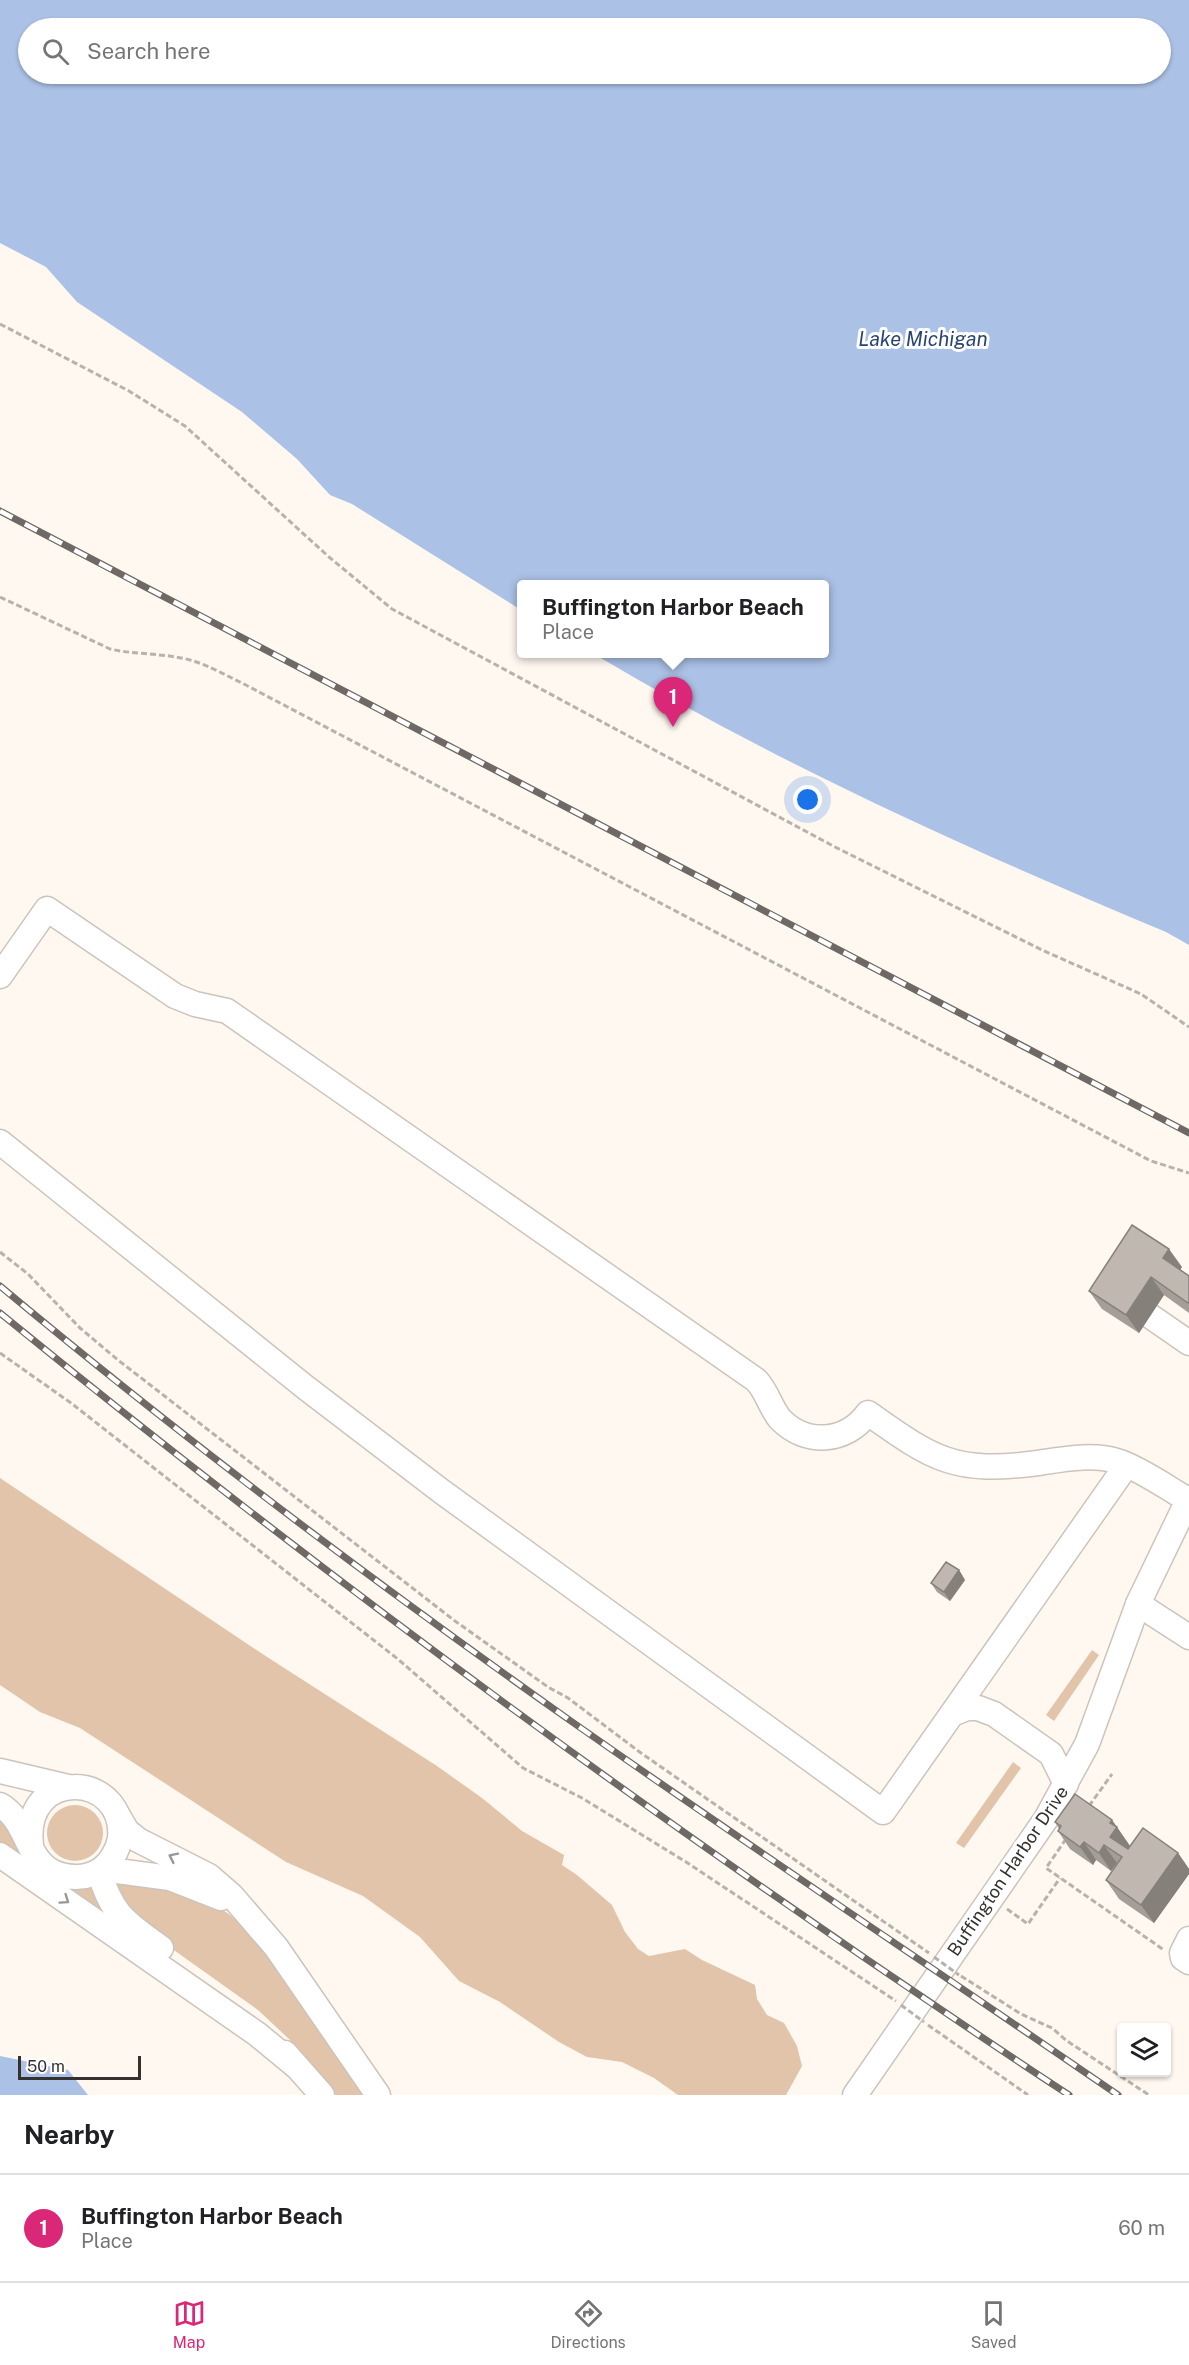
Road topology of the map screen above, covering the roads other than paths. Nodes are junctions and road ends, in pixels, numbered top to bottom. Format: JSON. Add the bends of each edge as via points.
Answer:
{"nodes":[{"id":1,"x":0,"y":976,"type":"edge"},
{"id":2,"x":0,"y":1142,"type":"edge"},
{"id":3,"x":1150,"y":1316,"type":"dead end"},
{"id":4,"x":1189,"y":1343,"type":"edge"},
{"id":5,"x":1126,"y":1466,"type":"junction"},
{"id":6,"x":1189,"y":1499,"type":"edge"},
{"id":7,"x":1138,"y":1604,"type":"junction"},
{"id":8,"x":1189,"y":1637,"type":"edge"},
{"id":9,"x":952,"y":1714,"type":"junction"},
{"id":10,"x":0,"y":1771,"type":"edge"},
{"id":11,"x":1066,"y":1784,"type":"junction"},
{"id":12,"x":68,"y":1787,"type":"junction"},
{"id":13,"x":0,"y":1805,"type":"edge"},
{"id":14,"x":117,"y":1814,"type":"junction"},
{"id":15,"x":31,"y":1845,"type":"junction"},
{"id":16,"x":0,"y":1855,"type":"edge"},
{"id":17,"x":100,"y":1870,"type":"junction"},
{"id":18,"x":252,"y":1918,"type":"junction"},
{"id":19,"x":296,"y":2066,"type":"junction"},
{"id":20,"x":322,"y":2095,"type":"edge"},
{"id":21,"x":378,"y":2095,"type":"edge"},
{"id":22,"x":855,"y":2095,"type":"edge"}],
"edges":[{"from":1,"to":5,"type":"street","via":[[47,909],[175,996],[227,1011],[756,1380],[780,1419],[792,1430],[808,1436],[840,1436],[868,1413],[921,1450],[960,1465],[1007,1467],[1081,1457]]},
{"from":2,"to":9,"type":"street","via":[[441,1491],[883,1812]]},
{"from":3,"to":4,"type":"street"},
{"from":5,"to":6,"type":"street"},
{"from":5,"to":9,"type":"street"},
{"from":6,"to":7,"type":"street","name":"Buffington Harbor Drive"},
{"from":7,"to":8,"type":"street"},
{"from":7,"to":11,"type":"street","name":"Buffington Harbor Drive","via":[[1087,1744]]},
{"from":9,"to":11,"type":"street","via":[[978,1708],[994,1714],[1051,1754]]},
{"from":10,"to":12,"type":"street"},
{"from":11,"to":22,"type":"street","name":"Buffington Harbor Drive","via":[[1046,1819]]},
{"from":12,"to":14,"type":"street","via":[[97,1792]]},
{"from":12,"to":15,"type":"street","via":[[41,1802],[29,1830]]},
{"from":13,"to":15,"type":"street","via":[[18,1820]]},
{"from":14,"to":17,"type":"street","via":[[119,1844],[113,1858]]},
{"from":18,"to":14,"type":"street","one_way":true,"via":[[209,1876],[138,1840]]},
{"from":15,"to":17,"type":"street","via":[[51,1871],[67,1877],[84,1877]]},
{"from":16,"to":19,"type":"street","one_way":true},
{"from":17,"to":18,"type":"street","via":[[170,1878],[202,1889]]},
{"from":17,"to":19,"type":"street","via":[[118,1915],[225,1993],[262,2025]]},
{"from":18,"to":21,"type":"street"},
{"from":19,"to":20,"type":"street"}]}
